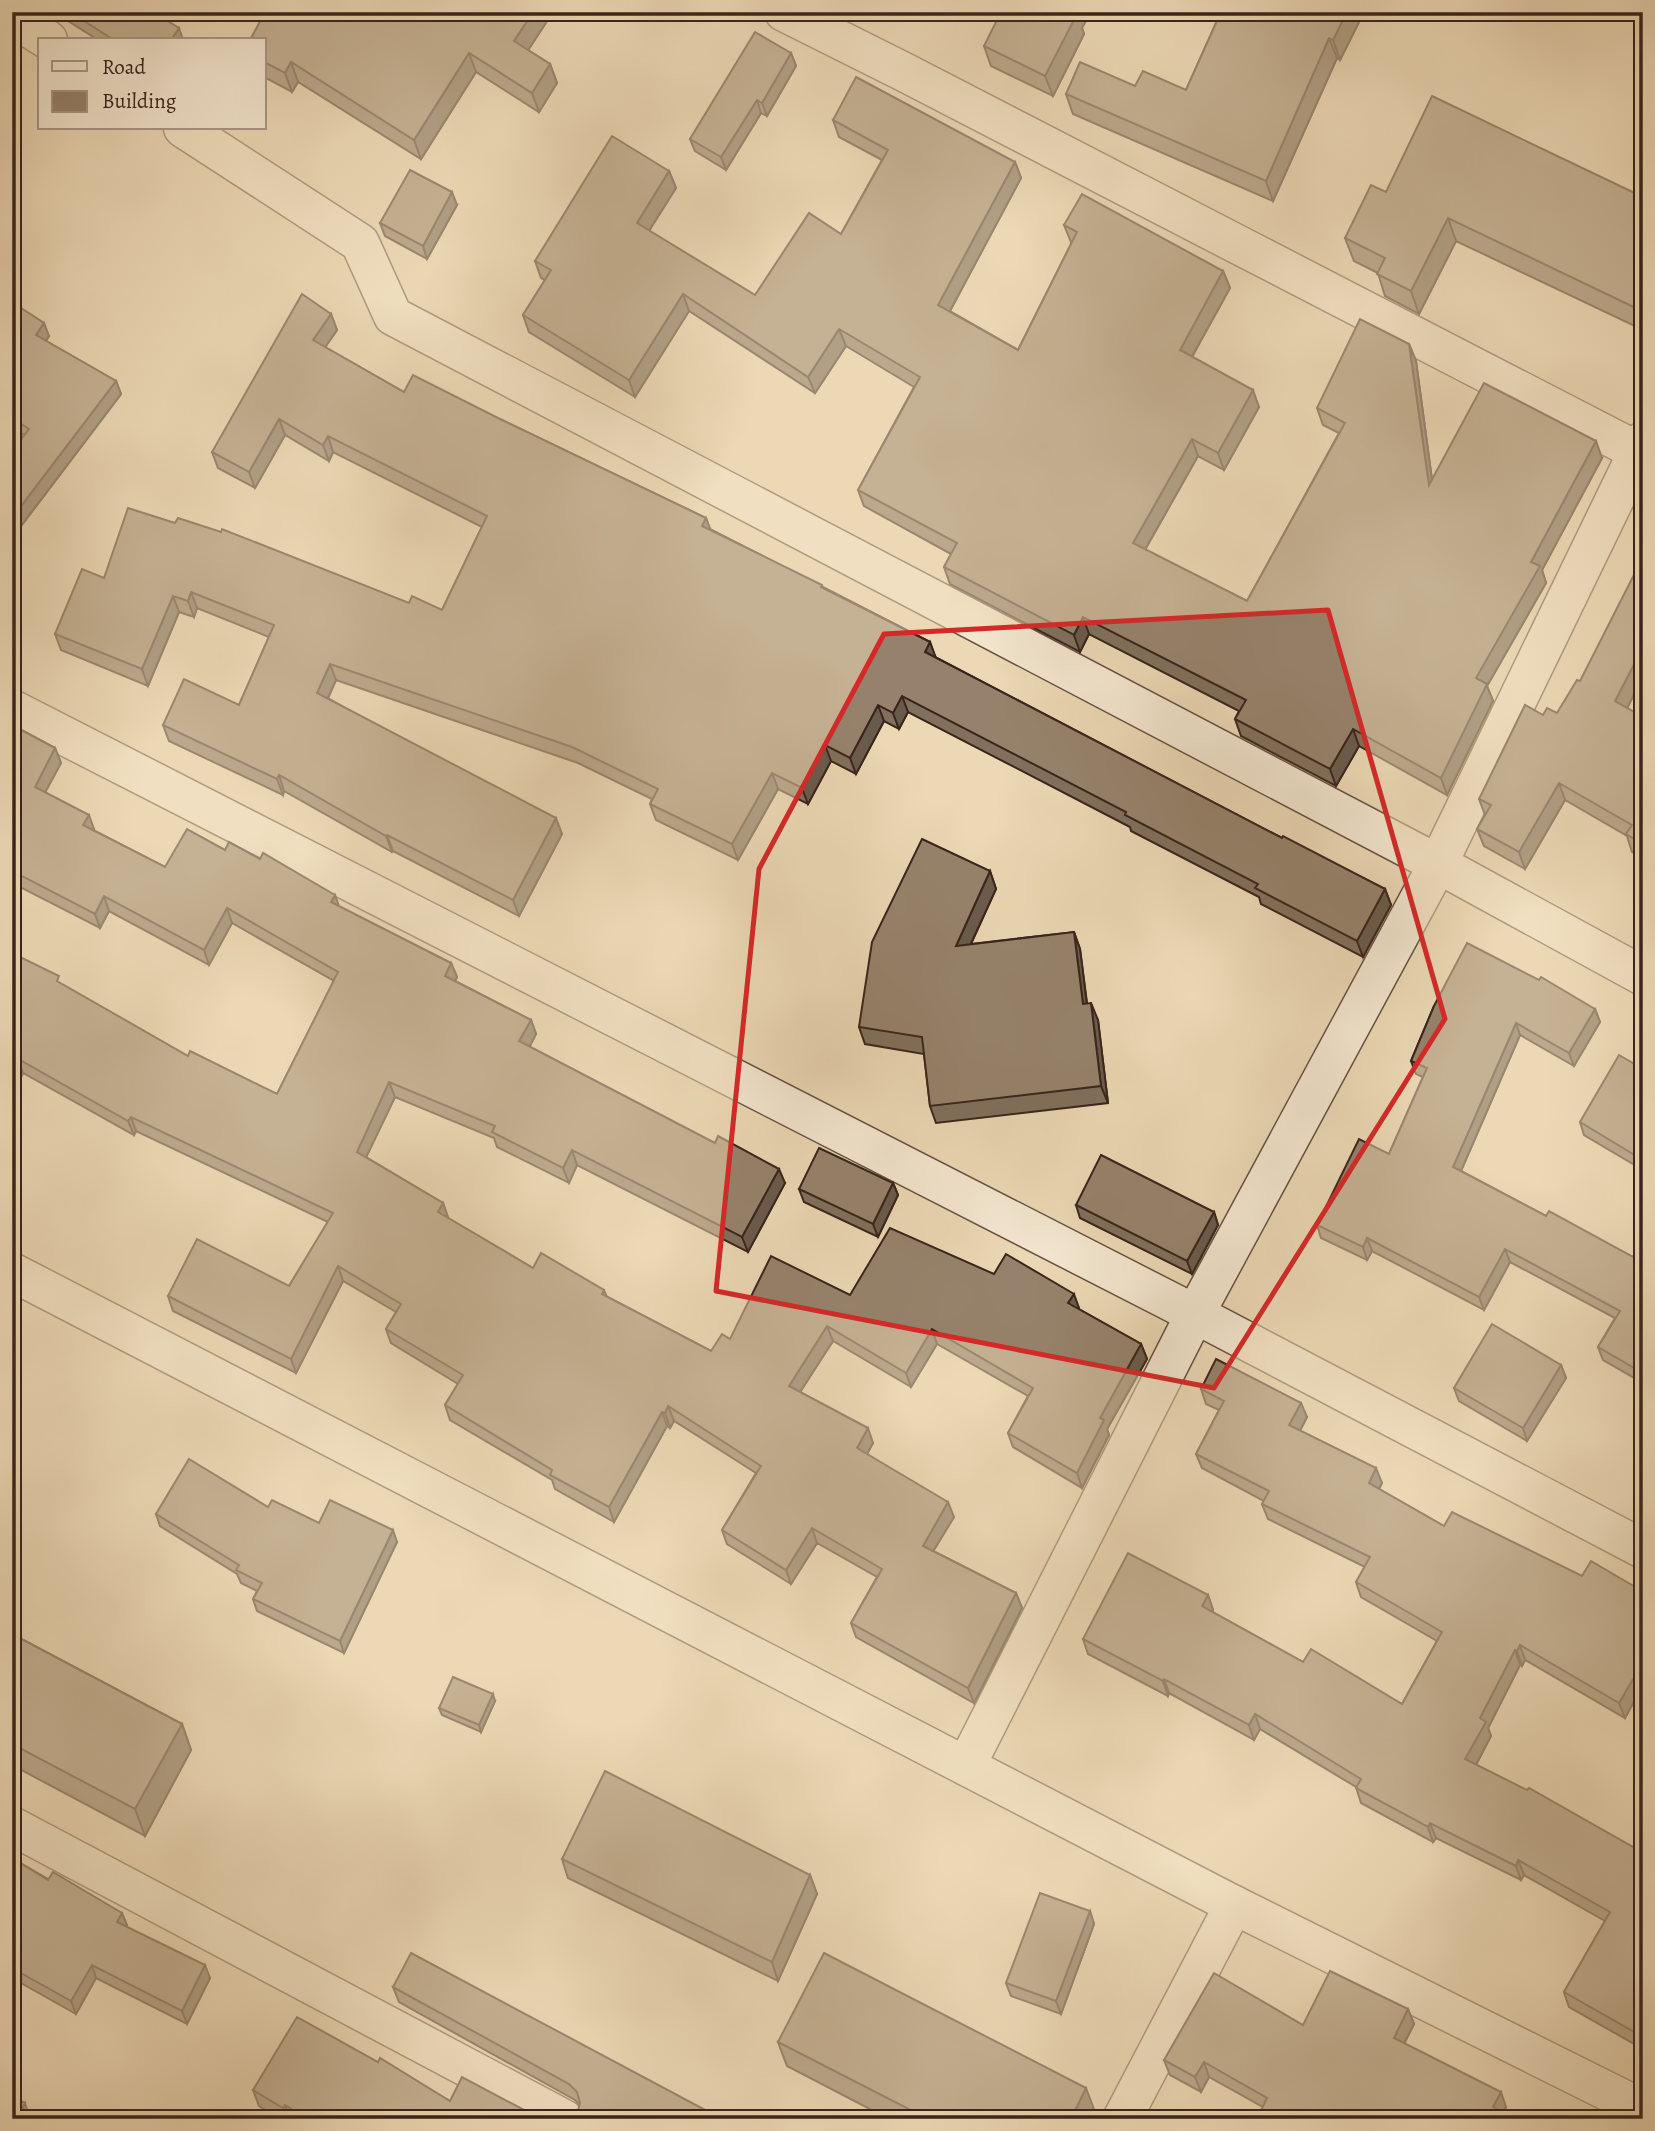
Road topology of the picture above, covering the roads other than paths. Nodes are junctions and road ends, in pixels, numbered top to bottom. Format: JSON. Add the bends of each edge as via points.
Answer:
{"nodes":[{"id":1,"x":784,"y":12,"type":"edge"},
{"id":2,"x":12,"y":17,"type":"edge"},
{"id":3,"x":45,"y":38,"type":"edge"},
{"id":4,"x":186,"y":130,"type":"edge"},
{"id":5,"x":1641,"y":448,"type":"edge"},
{"id":6,"x":12,"y":709,"type":"edge"},
{"id":7,"x":1438,"y":864,"type":"junction"},
{"id":8,"x":1643,"y":976,"type":"edge"},
{"id":9,"x":12,"y":1272,"type":"edge"},
{"id":10,"x":1195,"y":1314,"type":"junction"},
{"id":11,"x":1643,"y":1549,"type":"edge"},
{"id":12,"x":966,"y":1766,"type":"junction"},
{"id":13,"x":12,"y":1826,"type":"edge"},
{"id":14,"x":1234,"y":1905,"type":"junction"},
{"id":15,"x":1643,"y":2109,"type":"edge"},
{"id":16,"x":564,"y":2119,"type":"edge"},
{"id":17,"x":1122,"y":2119,"type":"edge"}],
"edges":[{"from":1,"to":5,"type":"street"},
{"from":2,"to":3,"type":"street"},
{"from":4,"to":7,"type":"street","via":[[360,243],[393,316]]},
{"from":5,"to":7,"type":"street"},
{"from":6,"to":10,"type":"street"},
{"from":7,"to":8,"type":"street"},
{"from":7,"to":10,"type":"street"},
{"from":9,"to":12,"type":"street"},
{"from":10,"to":11,"type":"street"},
{"from":10,"to":12,"type":"street"},
{"from":12,"to":14,"type":"street"},
{"from":13,"to":16,"type":"street"},
{"from":14,"to":15,"type":"street"},
{"from":14,"to":17,"type":"street"}]}
